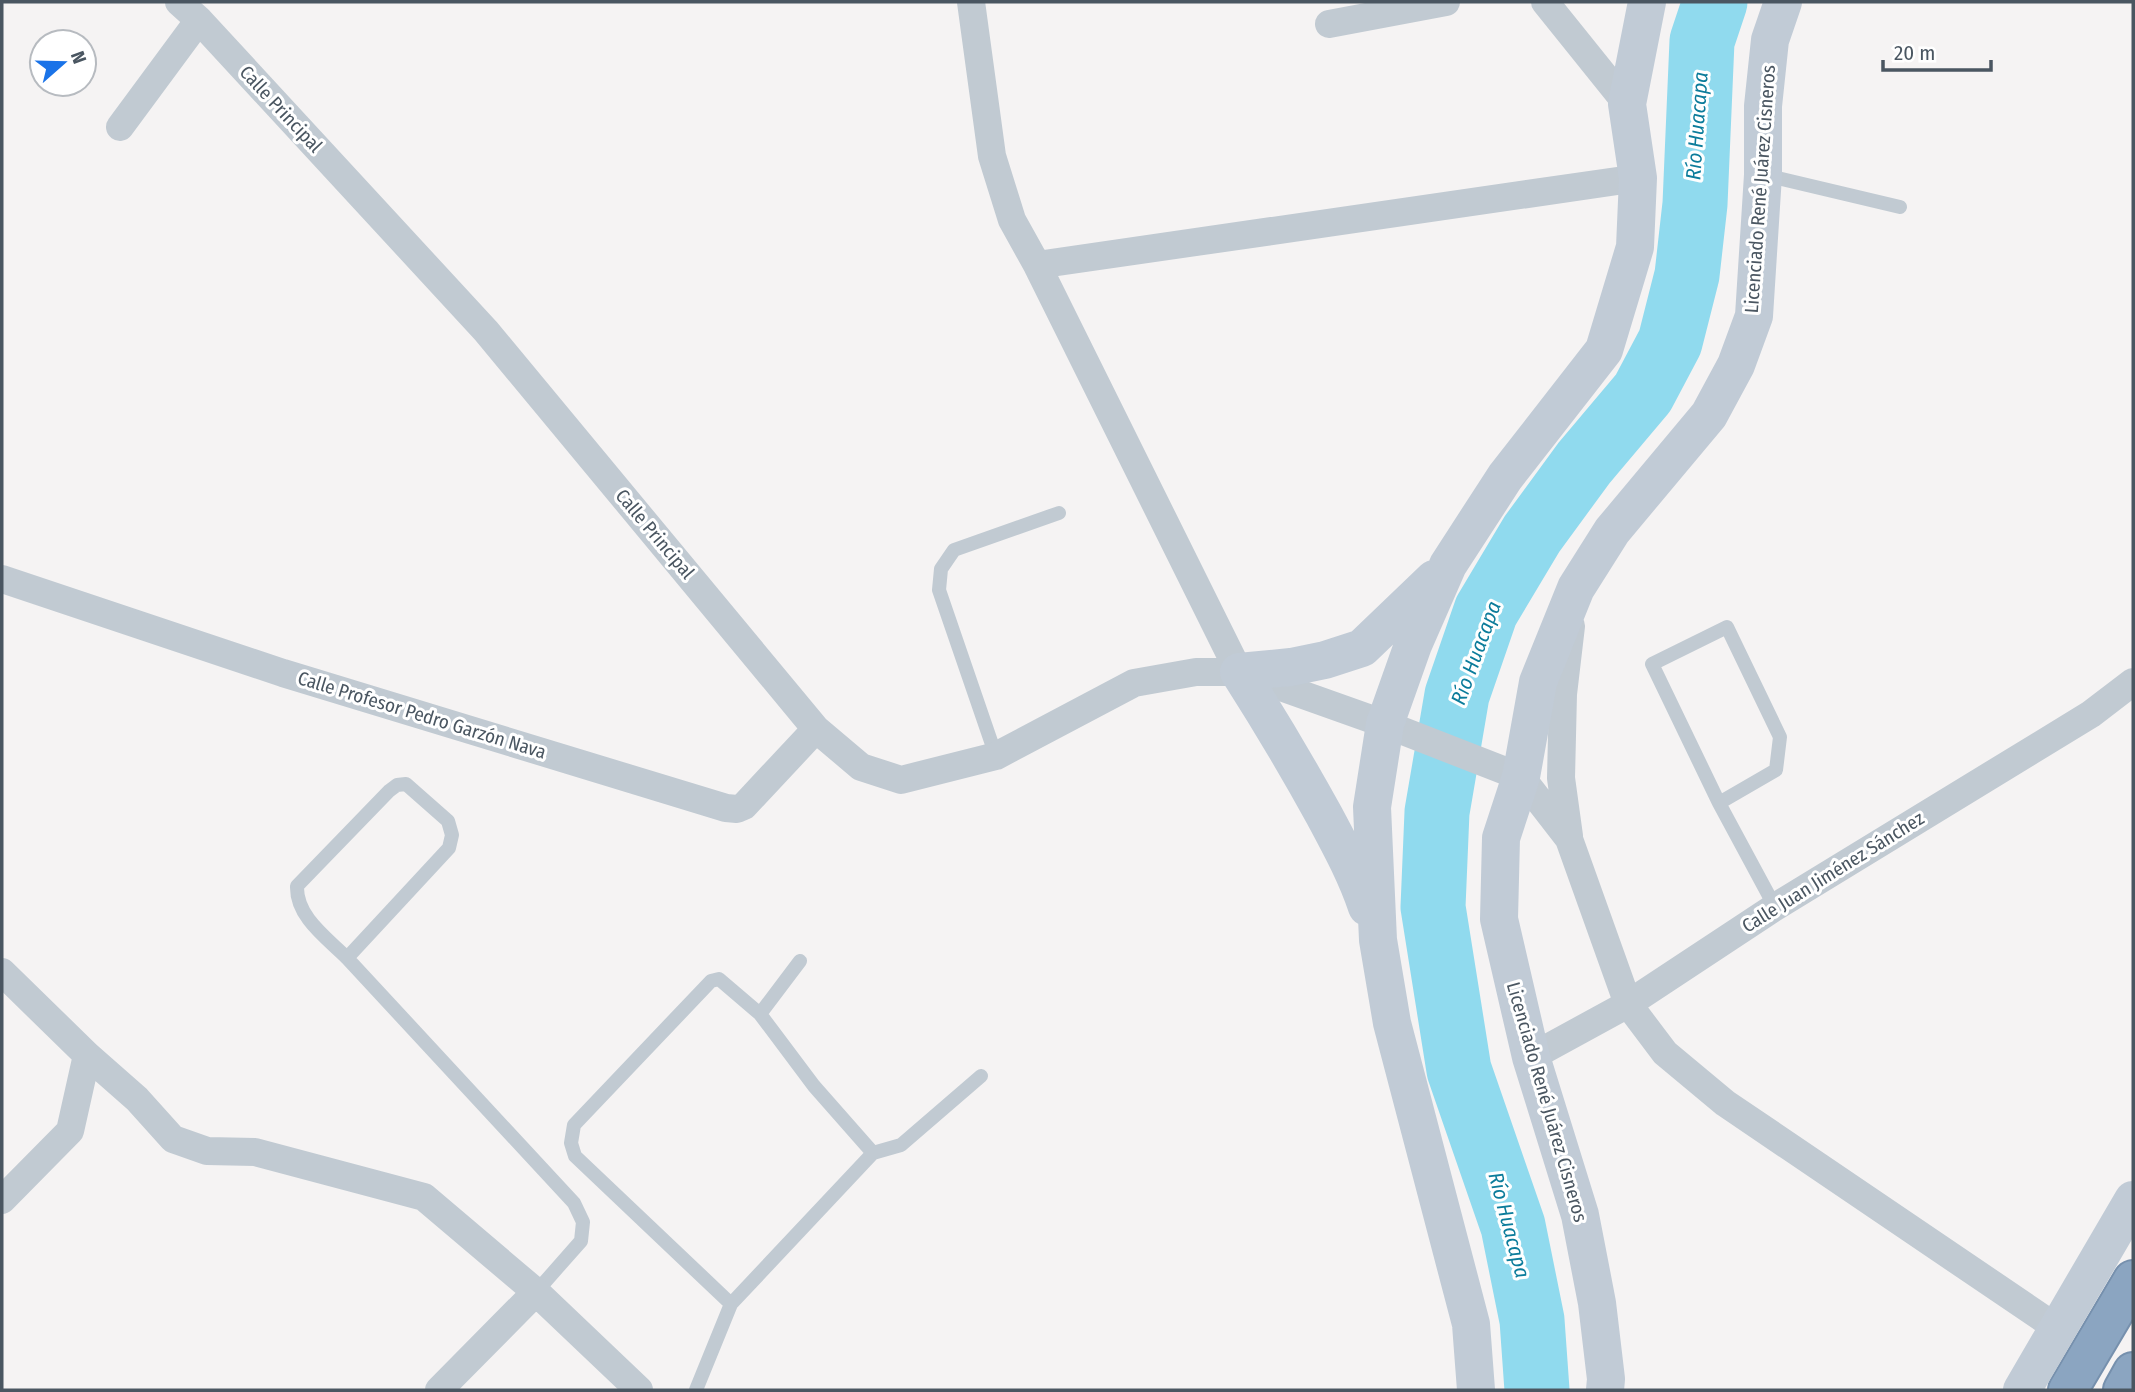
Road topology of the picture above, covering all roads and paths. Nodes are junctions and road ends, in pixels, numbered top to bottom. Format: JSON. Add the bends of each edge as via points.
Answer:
{"nodes":[{"id":1,"x":971,"y":2,"type":"edge"},
{"id":2,"x":1446,"y":2,"type":"edge"},
{"id":3,"x":1545,"y":2,"type":"edge"},
{"id":4,"x":1647,"y":2,"type":"edge"},
{"id":5,"x":1783,"y":2,"type":"edge"},
{"id":6,"x":189,"y":11,"type":"edge"},
{"id":7,"x":1329,"y":24,"type":"dead end"},
{"id":8,"x":1627,"y":104,"type":"junction"},
{"id":9,"x":120,"y":127,"type":"dead end"},
{"id":10,"x":1763,"y":175,"type":"junction"},
{"id":11,"x":1638,"y":178,"type":"junction"},
{"id":12,"x":1900,"y":207,"type":"dead end"},
{"id":13,"x":1037,"y":265,"type":"junction"},
{"id":14,"x":1059,"y":513,"type":"dead end"},
{"id":15,"x":1448,"y":565,"type":"junction"},
{"id":16,"x":2,"y":579,"type":"edge"},
{"id":17,"x":1576,"y":588,"type":"junction"},
{"id":18,"x":1239,"y":672,"type":"junction"},
{"id":19,"x":2133,"y":682,"type":"edge"},
{"id":20,"x":1394,"y":728,"type":"junction"},
{"id":21,"x":816,"y":729,"type":"junction"},
{"id":22,"x":996,"y":756,"type":"junction"},
{"id":23,"x":1510,"y":773,"type":"junction"},
{"id":24,"x":1719,"y":803,"type":"junction"},
{"id":25,"x":1569,"y":839,"type":"junction"},
{"id":26,"x":1775,"y":907,"type":"junction"},
{"id":27,"x":1378,"y":940,"type":"junction"},
{"id":28,"x":347,"y":958,"type":"junction"},
{"id":29,"x":800,"y":961,"type":"dead end"},
{"id":30,"x":2,"y":972,"type":"edge"},
{"id":31,"x":1628,"y":1004,"type":"junction"},
{"id":32,"x":760,"y":1014,"type":"junction"},
{"id":33,"x":87,"y":1055,"type":"junction"},
{"id":34,"x":1531,"y":1058,"type":"junction"},
{"id":35,"x":981,"y":1076,"type":"dead end"},
{"id":36,"x":873,"y":1153,"type":"junction"},
{"id":37,"x":2,"y":1200,"type":"edge"},
{"id":38,"x":2133,"y":1200,"type":"edge"},
{"id":39,"x":2133,"y":1280,"type":"edge"},
{"id":40,"x":536,"y":1292,"type":"junction"},
{"id":41,"x":731,"y":1304,"type":"junction"},
{"id":42,"x":2057,"y":1328,"type":"junction"},
{"id":43,"x":2133,"y":1372,"type":"edge"},
{"id":44,"x":439,"y":1390,"type":"edge"},
{"id":45,"x":639,"y":1390,"type":"edge"},
{"id":46,"x":696,"y":1390,"type":"edge"},
{"id":47,"x":1476,"y":1390,"type":"edge"},
{"id":48,"x":1605,"y":1390,"type":"edge"},
{"id":49,"x":2022,"y":1390,"type":"edge"},
{"id":50,"x":2068,"y":1390,"type":"edge"},
{"id":51,"x":2123,"y":1390,"type":"edge"}],
"edges":[{"from":1,"to":13,"type":"street","via":[[992,156],[1012,220]]},
{"from":2,"to":7,"type":"street"},
{"from":3,"to":8,"type":"street"},
{"from":4,"to":8,"type":"main road"},
{"from":5,"to":10,"type":"main road","name":"Licenciado René Juárez Cisneros","via":[[1770,40],[1763,106]]},
{"from":6,"to":9,"type":"street"},
{"from":6,"to":21,"type":"street","name":"Calle Principal","via":[[486,331]]},
{"from":8,"to":11,"type":"main road"},
{"from":10,"to":12,"type":"lane"},
{"from":10,"to":17,"type":"main road","name":"Licenciado René Juárez Cisneros","via":[[1754,316],[1736,365],[1709,415],[1612,531]]},
{"from":11,"to":13,"type":"street"},
{"from":11,"to":15,"type":"main road","via":[[1635,247],[1604,350],[1505,477]]},
{"from":13,"to":18,"type":"street"},
{"from":14,"to":22,"type":"lane","via":[[954,550],[941,569],[939,590]]},
{"from":15,"to":18,"type":"main road","via":[[1362,648],[1291,667]]},
{"from":15,"to":20,"type":"main road","via":[[1413,645]]},
{"from":16,"to":21,"type":"street","name":"Calle Profesor Pedro Garzón Nava","via":[[283,673],[726,808],[744,806]]},
{"from":17,"to":23,"type":"main road","name":"Licenciado René Juárez Cisneros","via":[[1538,682]]},
{"from":17,"to":25,"type":"street","via":[[1562,722],[1561,778]]},
{"from":18,"to":20,"type":"street","name":"Calle Principal"},
{"from":18,"to":22,"type":"street","name":"Calle Principal","via":[[1196,672],[1134,683]]},
{"from":18,"to":27,"type":"main road","via":[[1276,729],[1357,877]]},
{"from":19,"to":26,"type":"street","name":"Calle Juan Jiménez Sánchez","via":[[2091,714]]},
{"from":20,"to":23,"type":"street","name":"Calle Principal"},
{"from":20,"to":27,"type":"main road","via":[[1372,807]]},
{"from":21,"to":22,"type":"street","name":"Calle Principal","via":[[860,767],[901,780]]},
{"from":23,"to":25,"type":"street"},
{"from":23,"to":34,"type":"main road","name":"Licenciado René Juárez Cisneros","via":[[1501,838],[1499,919]]},
{"from":24,"to":24,"type":"lane","via":[[1652,664],[1727,627],[1780,737],[1776,770]]},
{"from":24,"to":26,"type":"lane"},
{"from":25,"to":31,"type":"street"},
{"from":26,"to":31,"type":"street","name":"Calle Juan Jiménez Sánchez"},
{"from":27,"to":47,"type":"main road","via":[[1392,1023],[1471,1324]]},
{"from":28,"to":28,"type":"lane","via":[[304,915],[296,898],[297,886],[389,791],[405,784],[448,821],[449,848]]},
{"from":28,"to":40,"type":"lane","via":[[574,1203],[583,1222],[581,1241]]},
{"from":29,"to":32,"type":"lane"},
{"from":30,"to":33,"type":"street"},
{"from":31,"to":34,"type":"street","name":"Calle Juan Jiménez Sánchez"},
{"from":31,"to":42,"type":"street","via":[[1665,1053],[1725,1103]]},
{"from":32,"to":36,"type":"lane","via":[[814,1086]]},
{"from":32,"to":41,"type":"lane","via":[[724,982],[711,981],[574,1125],[571,1143],[575,1156]]},
{"from":33,"to":37,"type":"street","via":[[70,1131]]},
{"from":33,"to":40,"type":"street","via":[[173,1139],[207,1151],[255,1152],[424,1197]]},
{"from":34,"to":48,"type":"main road","name":"Licenciado René Juárez Cisneros","via":[[1580,1215],[1597,1303]]},
{"from":35,"to":36,"type":"lane","via":[[901,1145]]},
{"from":36,"to":41,"type":"lane"},
{"from":38,"to":42,"type":"main road"},
{"from":39,"to":50,"type":"highway"},
{"from":40,"to":44,"type":"street"},
{"from":40,"to":45,"type":"street"},
{"from":41,"to":46,"type":"lane"},
{"from":42,"to":49,"type":"main road"},
{"from":43,"to":51,"type":"highway"}]}
